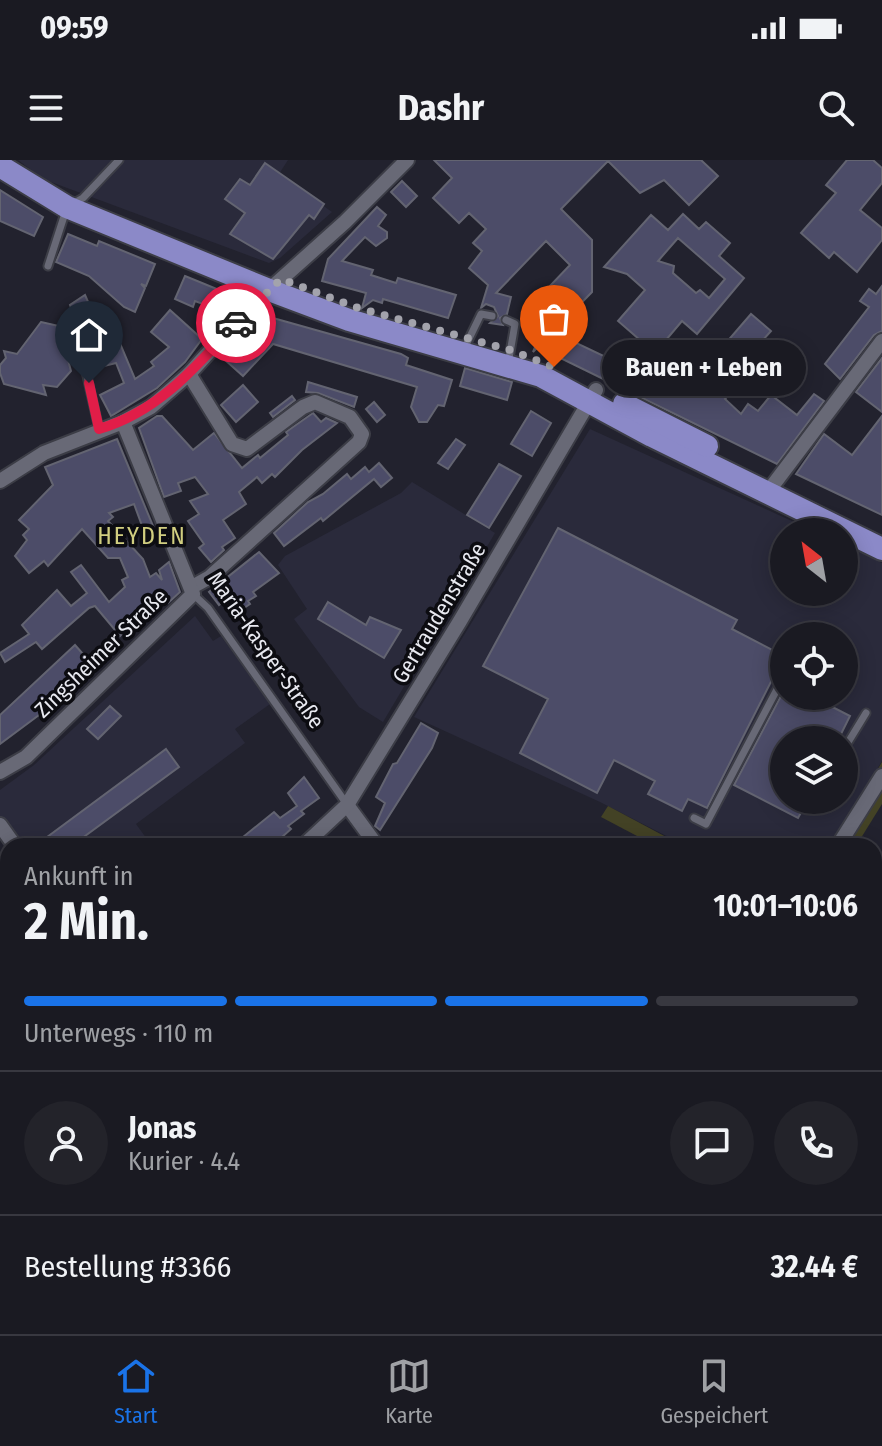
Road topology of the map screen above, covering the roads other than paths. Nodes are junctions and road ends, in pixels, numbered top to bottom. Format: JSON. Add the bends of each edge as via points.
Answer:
{"nodes":[{"id":1,"x":16,"y":160,"type":"edge"},
{"id":2,"x":119,"y":160,"type":"edge"},
{"id":3,"x":407,"y":160,"type":"edge"},
{"id":4,"x":0,"y":166,"type":"edge"},
{"id":5,"x":75,"y":202,"type":"junction"},
{"id":6,"x":48,"y":266,"type":"dead end"},
{"id":7,"x":275,"y":285,"type":"junction"},
{"id":8,"x":492,"y":316,"type":"dead end"},
{"id":9,"x":506,"y":320,"type":"dead end"},
{"id":10,"x":882,"y":341,"type":"edge"},
{"id":11,"x":465,"y":345,"type":"junction"},
{"id":12,"x":82,"y":354,"type":"dead end"},
{"id":13,"x":509,"y":357,"type":"junction"},
{"id":14,"x":189,"y":374,"type":"junction"},
{"id":15,"x":592,"y":396,"type":"junction"},
{"id":16,"x":123,"y":422,"type":"junction"},
{"id":17,"x":99,"y":429,"type":"junction"},
{"id":18,"x":0,"y":481,"type":"edge"},
{"id":19,"x":772,"y":487,"type":"junction"},
{"id":20,"x":882,"y":535,"type":"edge"},
{"id":21,"x":882,"y":549,"type":"edge"},
{"id":22,"x":192,"y":591,"type":"junction"},
{"id":23,"x":770,"y":703,"type":"edge"},
{"id":24,"x":866,"y":713,"type":"dead end"},
{"id":25,"x":858,"y":726,"type":"edge"},
{"id":26,"x":0,"y":772,"type":"edge"},
{"id":27,"x":882,"y":776,"type":"edge"},
{"id":28,"x":347,"y":805,"type":"junction"},
{"id":29,"x":694,"y":818,"type":"dead end"},
{"id":30,"x":312,"y":838,"type":"edge"},
{"id":31,"x":371,"y":838,"type":"edge"},
{"id":32,"x":843,"y":838,"type":"edge"}],
"edges":[{"from":1,"to":5,"type":"main road"},
{"from":2,"to":5,"type":"lane"},
{"from":3,"to":7,"type":"street"},
{"from":4,"to":5,"type":"main road"},
{"from":5,"to":6,"type":"lane"},
{"from":5,"to":7,"type":"main road"},
{"from":7,"to":11,"type":"main road"},
{"from":7,"to":14,"type":"street"},
{"from":8,"to":11,"type":"lane","via":[[481,314]]},
{"from":9,"to":13,"type":"lane","via":[[515,324]]},
{"from":10,"to":19,"type":"street"},
{"from":11,"to":13,"type":"main road"},
{"from":12,"to":17,"type":"lane"},
{"from":13,"to":15,"type":"main road","via":[[547,363]]},
{"from":14,"to":16,"type":"street","via":[[151,407]]},
{"from":14,"to":22,"type":"street","name":"Zingsheimer Straße","via":[[232,444],[247,449],[315,402],[350,417],[362,434],[250,543]]},
{"from":15,"to":19,"type":"main road"},
{"from":15,"to":28,"type":"street","name":"Gertraudenstraße"},
{"from":16,"to":17,"type":"street"},
{"from":16,"to":22,"type":"street","name":"Maria-Kasper-Straße"},
{"from":17,"to":18,"type":"street","via":[[44,453]]},
{"from":19,"to":20,"type":"main road"},
{"from":19,"to":21,"type":"main road"},
{"from":22,"to":26,"type":"street","name":"Zingsheimer Straße","via":[[26,757]]},
{"from":22,"to":28,"type":"lane","name":"Maria-Kasper-Straße"},
{"from":23,"to":29,"type":"lane","via":[[706,824]]},
{"from":24,"to":25,"type":"lane"},
{"from":27,"to":32,"type":"street"},
{"from":28,"to":30,"type":"street","name":"Gertraudenstraße"},
{"from":28,"to":31,"type":"street","name":"Maria-Kasper-Straße"}]}
